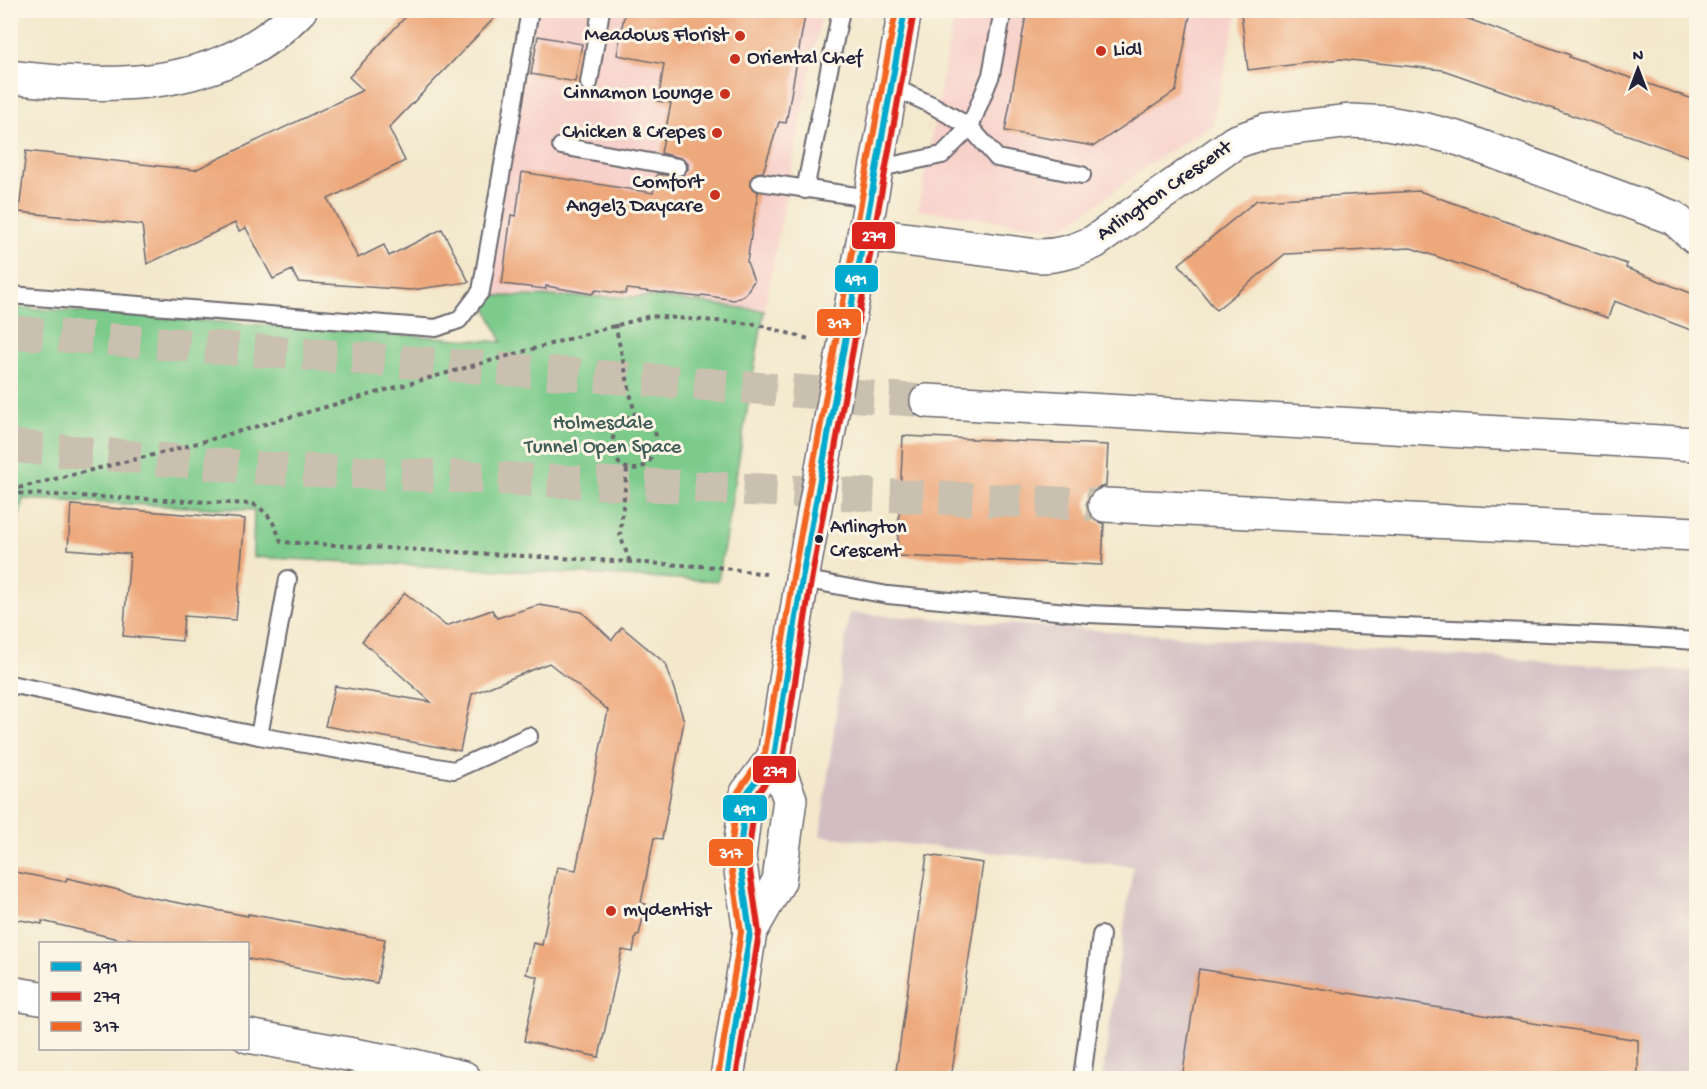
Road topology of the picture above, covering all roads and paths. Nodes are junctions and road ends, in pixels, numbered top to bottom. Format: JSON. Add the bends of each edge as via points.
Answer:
{"nodes":[{"id":1,"x":300,"y":10,"type":"edge"},
{"id":2,"x":530,"y":10,"type":"edge"},
{"id":3,"x":601,"y":10,"type":"edge"},
{"id":4,"x":841,"y":10,"type":"edge"},
{"id":5,"x":905,"y":10,"type":"edge"},
{"id":6,"x":1003,"y":10,"type":"edge"},
{"id":7,"x":10,"y":77,"type":"edge"},
{"id":8,"x":589,"y":83,"type":"dead end"},
{"id":9,"x":891,"y":86,"type":"junction"},
{"id":10,"x":970,"y":127,"type":"junction"},
{"id":11,"x":561,"y":146,"type":"dead end"},
{"id":12,"x":678,"y":167,"type":"dead end"},
{"id":13,"x":1082,"y":175,"type":"dead end"},
{"id":14,"x":760,"y":182,"type":"dead end"},
{"id":15,"x":873,"y":184,"type":"junction"},
{"id":16,"x":805,"y":190,"type":"junction"},
{"id":17,"x":864,"y":234,"type":"junction"},
{"id":18,"x":1696,"y":238,"type":"edge"},
{"id":19,"x":10,"y":295,"type":"edge"},
{"id":20,"x":615,"y":324,"type":"junction"},
{"id":21,"x":843,"y":348,"type":"junction"},
{"id":22,"x":927,"y":401,"type":"tunnel mouth"},
{"id":23,"x":635,"y":416,"type":"junction"},
{"id":24,"x":1696,"y":444,"type":"edge"},
{"id":25,"x":627,"y":469,"type":"junction"},
{"id":26,"x":10,"y":492,"type":"edge"},
{"id":27,"x":1105,"y":505,"type":"tunnel mouth"},
{"id":28,"x":1696,"y":534,"type":"edge"},
{"id":29,"x":630,"y":562,"type":"junction"},
{"id":30,"x":288,"y":579,"type":"dead end"},
{"id":31,"x":802,"y":579,"type":"junction"},
{"id":32,"x":1696,"y":641,"type":"edge"},
{"id":33,"x":10,"y":684,"type":"edge"},
{"id":34,"x":259,"y":736,"type":"junction"},
{"id":35,"x":529,"y":736,"type":"dead end"},
{"id":36,"x":774,"y":757,"type":"junction"},
{"id":37,"x":750,"y":932,"type":"junction"},
{"id":38,"x":1101,"y":935,"type":"dead end"},
{"id":39,"x":10,"y":993,"type":"edge"},
{"id":40,"x":39,"y":998,"type":"edge"},
{"id":41,"x":249,"y":1036,"type":"edge"},
{"id":42,"x":413,"y":1072,"type":"edge"},
{"id":43,"x":464,"y":1078,"type":"edge"},
{"id":44,"x":727,"y":1078,"type":"edge"},
{"id":45,"x":1082,"y":1078,"type":"edge"}],
"edges":[{"from":1,"to":7,"type":"main road","via":[[254,48],[210,69],[130,84]]},
{"from":2,"to":19,"type":"lane","via":[[481,291],[459,320],[436,328]]},
{"from":3,"to":8,"type":"lane"},
{"from":4,"to":16,"type":"lane"},
{"from":5,"to":9,"type":"main road"},
{"from":6,"to":10,"type":"lane","via":[[991,75]]},
{"from":9,"to":10,"type":"lane"},
{"from":9,"to":15,"type":"main road"},
{"from":10,"to":13,"type":"lane","via":[[997,158]]},
{"from":10,"to":15,"type":"lane","via":[[942,154]]},
{"from":11,"to":12,"type":"lane"},
{"from":14,"to":16,"type":"lane"},
{"from":15,"to":16,"type":"lane"},
{"from":15,"to":17,"type":"main road"},
{"from":17,"to":18,"type":"main road","name":"Arlington Crescent","via":[[1057,256],[1094,242],[1235,142],[1266,131],[1351,121],[1388,123],[1460,139],[1674,218]]},
{"from":17,"to":21,"type":"main road"},
{"from":20,"to":21,"type":"path","via":[[650,316],[755,324]]},
{"from":20,"to":23,"type":"path"},
{"from":20,"to":26,"type":"path","via":[[169,451]]},
{"from":21,"to":31,"type":"main road"},
{"from":22,"to":24,"type":"main road"},
{"from":23,"to":25,"type":"path","via":[[620,420],[613,433],[611,448],[615,459]]},
{"from":23,"to":25,"type":"path","via":[[650,422],[656,435],[656,449],[644,467]]},
{"from":25,"to":29,"type":"path","via":[[620,535]]},
{"from":26,"to":29,"type":"path","via":[[253,504],[265,510],[276,525],[281,542]]},
{"from":27,"to":28,"type":"main road"},
{"from":29,"to":31,"type":"path","via":[[717,567]]},
{"from":30,"to":34,"type":"lane"},
{"from":31,"to":32,"type":"lane","via":[[888,594],[1088,614]]},
{"from":31,"to":36,"type":"main road"},
{"from":33,"to":34,"type":"lane"},
{"from":34,"to":35,"type":"lane","via":[[454,770]]},
{"from":36,"to":37,"type":"main road","via":[[747,793],[739,857]]},
{"from":36,"to":37,"type":"main road","via":[[790,799],[779,881]]},
{"from":37,"to":44,"type":"main road"},
{"from":38,"to":45,"type":"lane"},
{"from":39,"to":40,"type":"main road"},
{"from":41,"to":42,"type":"main road"},
{"from":42,"to":43,"type":"main road"}]}
